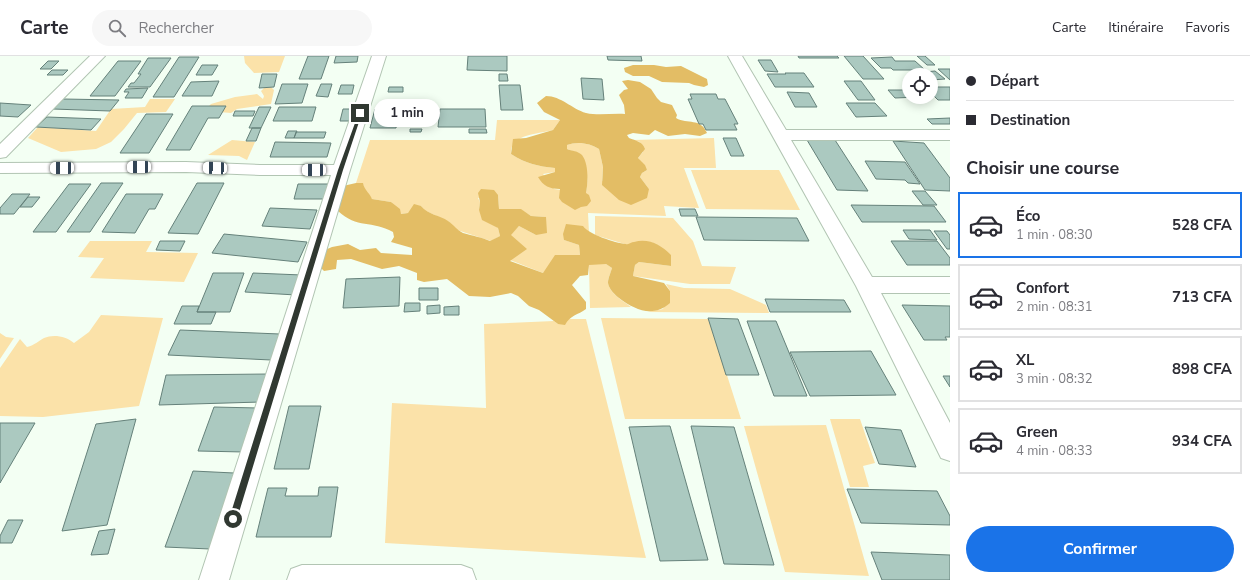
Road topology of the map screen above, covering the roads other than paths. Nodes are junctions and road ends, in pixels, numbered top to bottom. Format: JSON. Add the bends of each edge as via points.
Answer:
{"nodes":[{"id":1,"x":98,"y":56,"type":"edge"},
{"id":2,"x":379,"y":56,"type":"edge"},
{"id":3,"x":735,"y":56,"type":"edge"},
{"id":4,"x":782,"y":135,"type":"junction"},
{"id":5,"x":950,"y":135,"type":"edge"},
{"id":6,"x":0,"y":153,"type":"edge"},
{"id":7,"x":0,"y":168,"type":"edge"},
{"id":8,"x":341,"y":170,"type":"junction"},
{"id":9,"x":866,"y":285,"type":"junction"},
{"id":10,"x":950,"y":285,"type":"edge"},
{"id":11,"x":950,"y":449,"type":"edge"},
{"id":12,"x":214,"y":580,"type":"edge"},
{"id":13,"x":302,"y":580,"type":"edge"},
{"id":14,"x":461,"y":580,"type":"edge"}],
"edges":[{"from":1,"to":6,"type":"street"},
{"from":2,"to":8,"type":"street"},
{"from":3,"to":4,"type":"street"},
{"from":4,"to":5,"type":"street"},
{"from":4,"to":9,"type":"street"},
{"from":7,"to":8,"type":"street","via":[[186,167]]},
{"from":8,"to":12,"type":"street"},
{"from":9,"to":10,"type":"street"},
{"from":9,"to":11,"type":"street"},
{"from":13,"to":14,"type":"street"}]}
